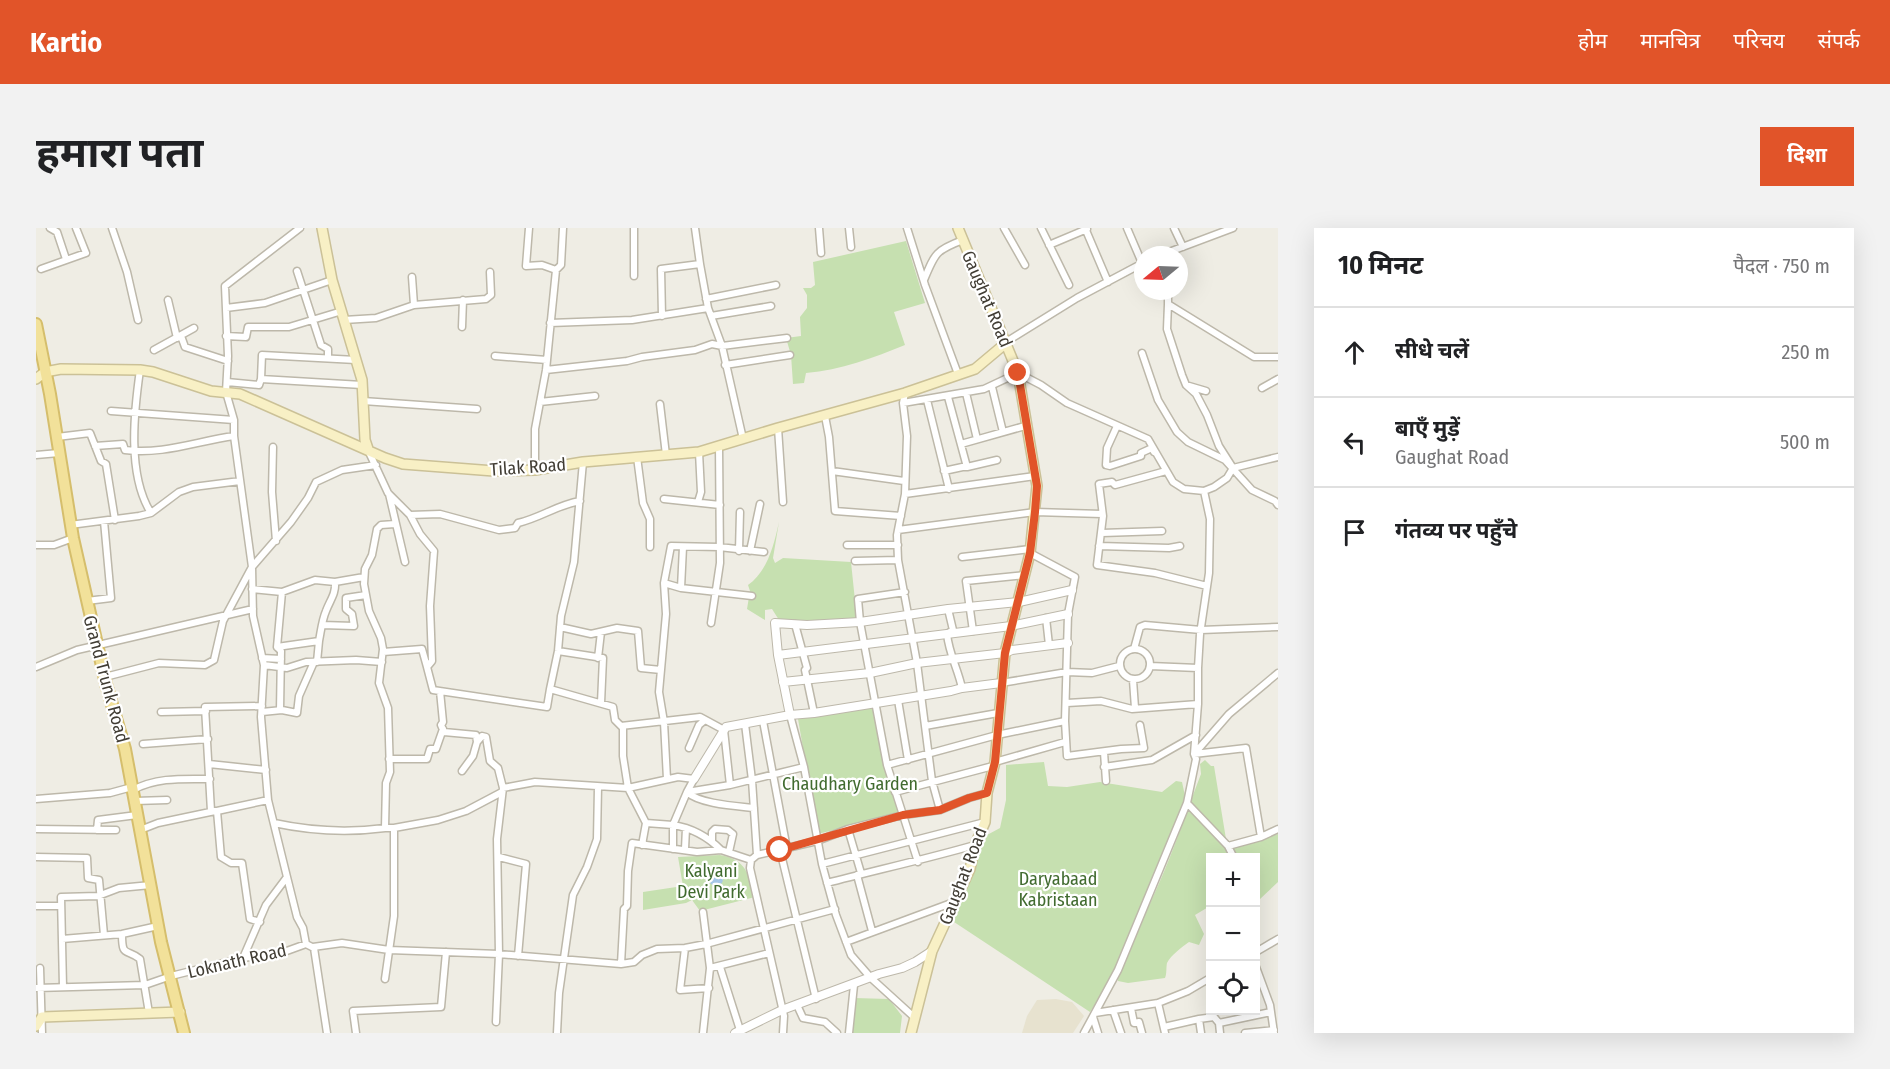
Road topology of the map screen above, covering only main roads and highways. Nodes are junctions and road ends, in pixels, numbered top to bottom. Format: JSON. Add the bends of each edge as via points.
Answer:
{"nodes":[{"id":1,"x":322,"y":228,"type":"edge"},
{"id":2,"x":958,"y":228,"type":"edge"},
{"id":3,"x":36,"y":324,"type":"edge"},
{"id":4,"x":1006,"y":343,"type":"junction"},
{"id":5,"x":41,"y":376,"type":"edge"},
{"id":6,"x":368,"y":449,"type":"junction"},
{"id":7,"x":180,"y":1012,"type":"junction"},
{"id":8,"x":36,"y":1026,"type":"edge"},
{"id":9,"x":184,"y":1033,"type":"edge"},
{"id":10,"x":911,"y":1033,"type":"edge"}],
"edges":[{"from":1,"to":6,"type":"main road","via":[[332,280],[362,385]]},
{"from":2,"to":4,"type":"main road","name":"Gaughat Road"},
{"from":3,"to":5,"type":"main road","name":"Grand Trunk Road"},
{"from":4,"to":6,"type":"main road","name":"Tilak Road","via":[[975,369],[904,398],[778,428],[699,452],[494,471],[403,464]]},
{"from":4,"to":10,"type":"main road","name":"Gaughat Road","via":[[1018,373],[1037,486],[1030,551],[1000,683],[985,822],[970,869],[932,951]]},
{"from":5,"to":6,"type":"main road","name":"Tilak Road","via":[[61,369],[153,372],[211,391],[240,394]]},
{"from":5,"to":7,"type":"main road","name":"Grand Trunk Road","via":[[57,437],[86,601],[125,749],[158,926]]},
{"from":7,"to":8,"type":"main road","via":[[42,1017]]},
{"from":7,"to":9,"type":"main road","name":"Grand Trunk Road"}]}
